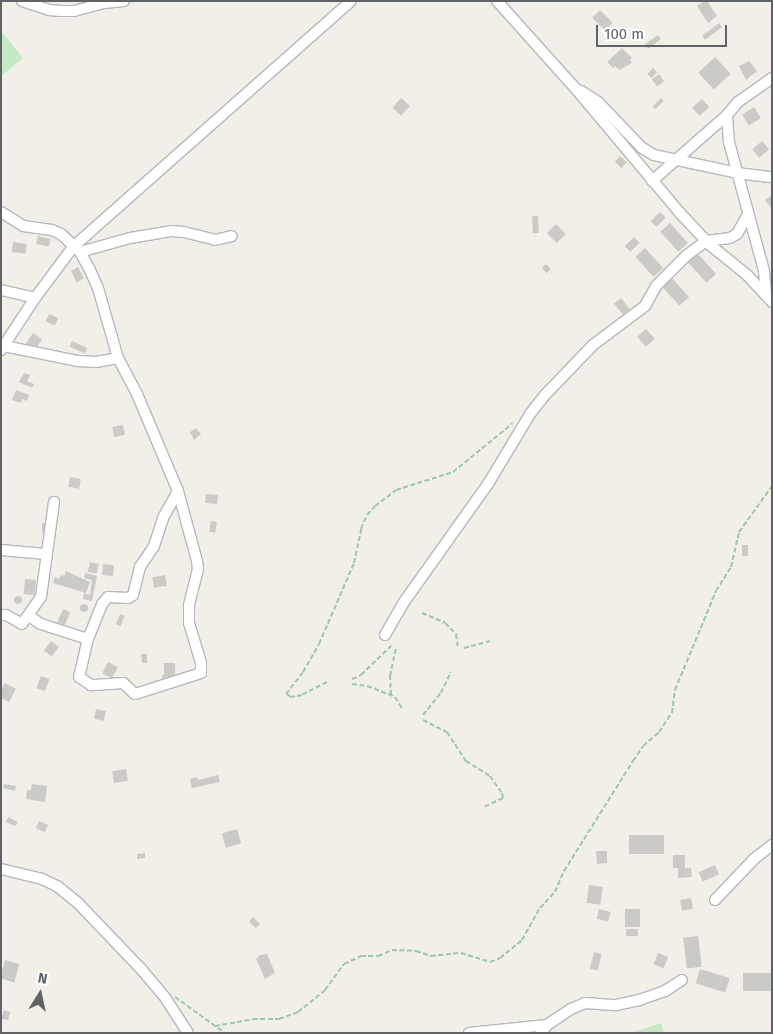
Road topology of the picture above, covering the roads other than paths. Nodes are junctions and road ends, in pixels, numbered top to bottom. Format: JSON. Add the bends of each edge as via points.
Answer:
{"nodes":[{"id":1,"x":22,"y":1,"type":"edge"},
{"id":2,"x":124,"y":1,"type":"edge"},
{"id":3,"x":351,"y":1,"type":"edge"},
{"id":4,"x":496,"y":1,"type":"edge"},
{"id":5,"x":341,"y":5,"type":"edge"},
{"id":6,"x":772,"y":78,"type":"edge"},
{"id":7,"x":576,"y":89,"type":"junction"},
{"id":8,"x":727,"y":116,"type":"junction"},
{"id":9,"x":675,"y":159,"type":"junction"},
{"id":10,"x":737,"y":173,"type":"junction"},
{"id":11,"x":772,"y":177,"type":"edge"},
{"id":12,"x":652,"y":181,"type":"junction"},
{"id":13,"x":1,"y":212,"type":"edge"},
{"id":14,"x":748,"y":214,"type":"junction"},
{"id":15,"x":232,"y":236,"type":"dead end"},
{"id":16,"x":706,"y":241,"type":"junction"},
{"id":17,"x":76,"y":250,"type":"junction"},
{"id":18,"x":1,"y":290,"type":"edge"},
{"id":19,"x":35,"y":298,"type":"junction"},
{"id":20,"x":769,"y":299,"type":"edge"},
{"id":21,"x":2,"y":348,"type":"edge"},
{"id":22,"x":118,"y":358,"type":"junction"},
{"id":23,"x":178,"y":492,"type":"junction"},
{"id":24,"x":54,"y":502,"type":"dead end"},
{"id":25,"x":1,"y":550,"type":"edge"},
{"id":26,"x":46,"y":554,"type":"junction"},
{"id":27,"x":1,"y":615,"type":"edge"},
{"id":28,"x":29,"y":616,"type":"junction"},
{"id":29,"x":385,"y":635,"type":"dead end"},
{"id":30,"x":88,"y":639,"type":"junction"},
{"id":31,"x":772,"y":846,"type":"edge"},
{"id":32,"x":1,"y":869,"type":"edge"},
{"id":33,"x":714,"y":900,"type":"dead end"},
{"id":34,"x":682,"y":980,"type":"dead end"},
{"id":35,"x":544,"y":1029,"type":"edge"},
{"id":36,"x":188,"y":1033,"type":"edge"},
{"id":37,"x":470,"y":1033,"type":"edge"}],
"edges":[{"from":1,"to":2,"type":"street","via":[[61,11]]},
{"from":3,"to":5,"type":"street"},
{"from":4,"to":7,"type":"street"},
{"from":5,"to":17,"type":"street"},
{"from":6,"to":8,"type":"street","via":[[738,102]]},
{"from":7,"to":9,"type":"street","via":[[598,102],[641,147],[654,155]]},
{"from":7,"to":12,"type":"street"},
{"from":8,"to":9,"type":"street"},
{"from":8,"to":10,"type":"street","via":[[729,142]]},
{"from":9,"to":10,"type":"street"},
{"from":9,"to":12,"type":"street"},
{"from":10,"to":11,"type":"street"},
{"from":10,"to":14,"type":"street"},
{"from":12,"to":16,"type":"street"},
{"from":13,"to":17,"type":"street","via":[[23,226],[61,234]]},
{"from":14,"to":16,"type":"street","via":[[737,234]]},
{"from":14,"to":20,"type":"street"},
{"from":15,"to":17,"type":"street","via":[[215,240],[172,231]]},
{"from":16,"to":20,"type":"street","via":[[736,265]]},
{"from":16,"to":29,"type":"street","via":[[666,274],[645,306],[593,345],[545,395]]},
{"from":17,"to":19,"type":"street"},
{"from":17,"to":22,"type":"street","via":[[98,288]]},
{"from":18,"to":19,"type":"street"},
{"from":19,"to":21,"type":"street"},
{"from":21,"to":22,"type":"street","via":[[78,361]]},
{"from":22,"to":23,"type":"street","via":[[137,394]]},
{"from":23,"to":30,"type":"street","via":[[163,518],[154,546],[140,567],[132,595],[104,600]]},
{"from":23,"to":30,"type":"street","via":[[197,561],[189,623],[201,673],[135,694],[122,683],[90,686],[79,677]]},
{"from":24,"to":26,"type":"street"},
{"from":25,"to":26,"type":"street"},
{"from":26,"to":28,"type":"street","via":[[41,597]]},
{"from":27,"to":28,"type":"street","via":[[20,625]]},
{"from":28,"to":30,"type":"street","via":[[41,624]]},
{"from":31,"to":33,"type":"street"},
{"from":32,"to":36,"type":"street","via":[[57,886],[109,934],[165,998]]},
{"from":34,"to":35,"type":"street","via":[[665,991],[631,1002],[616,1005],[585,1003]]},
{"from":35,"to":37,"type":"street"}]}
